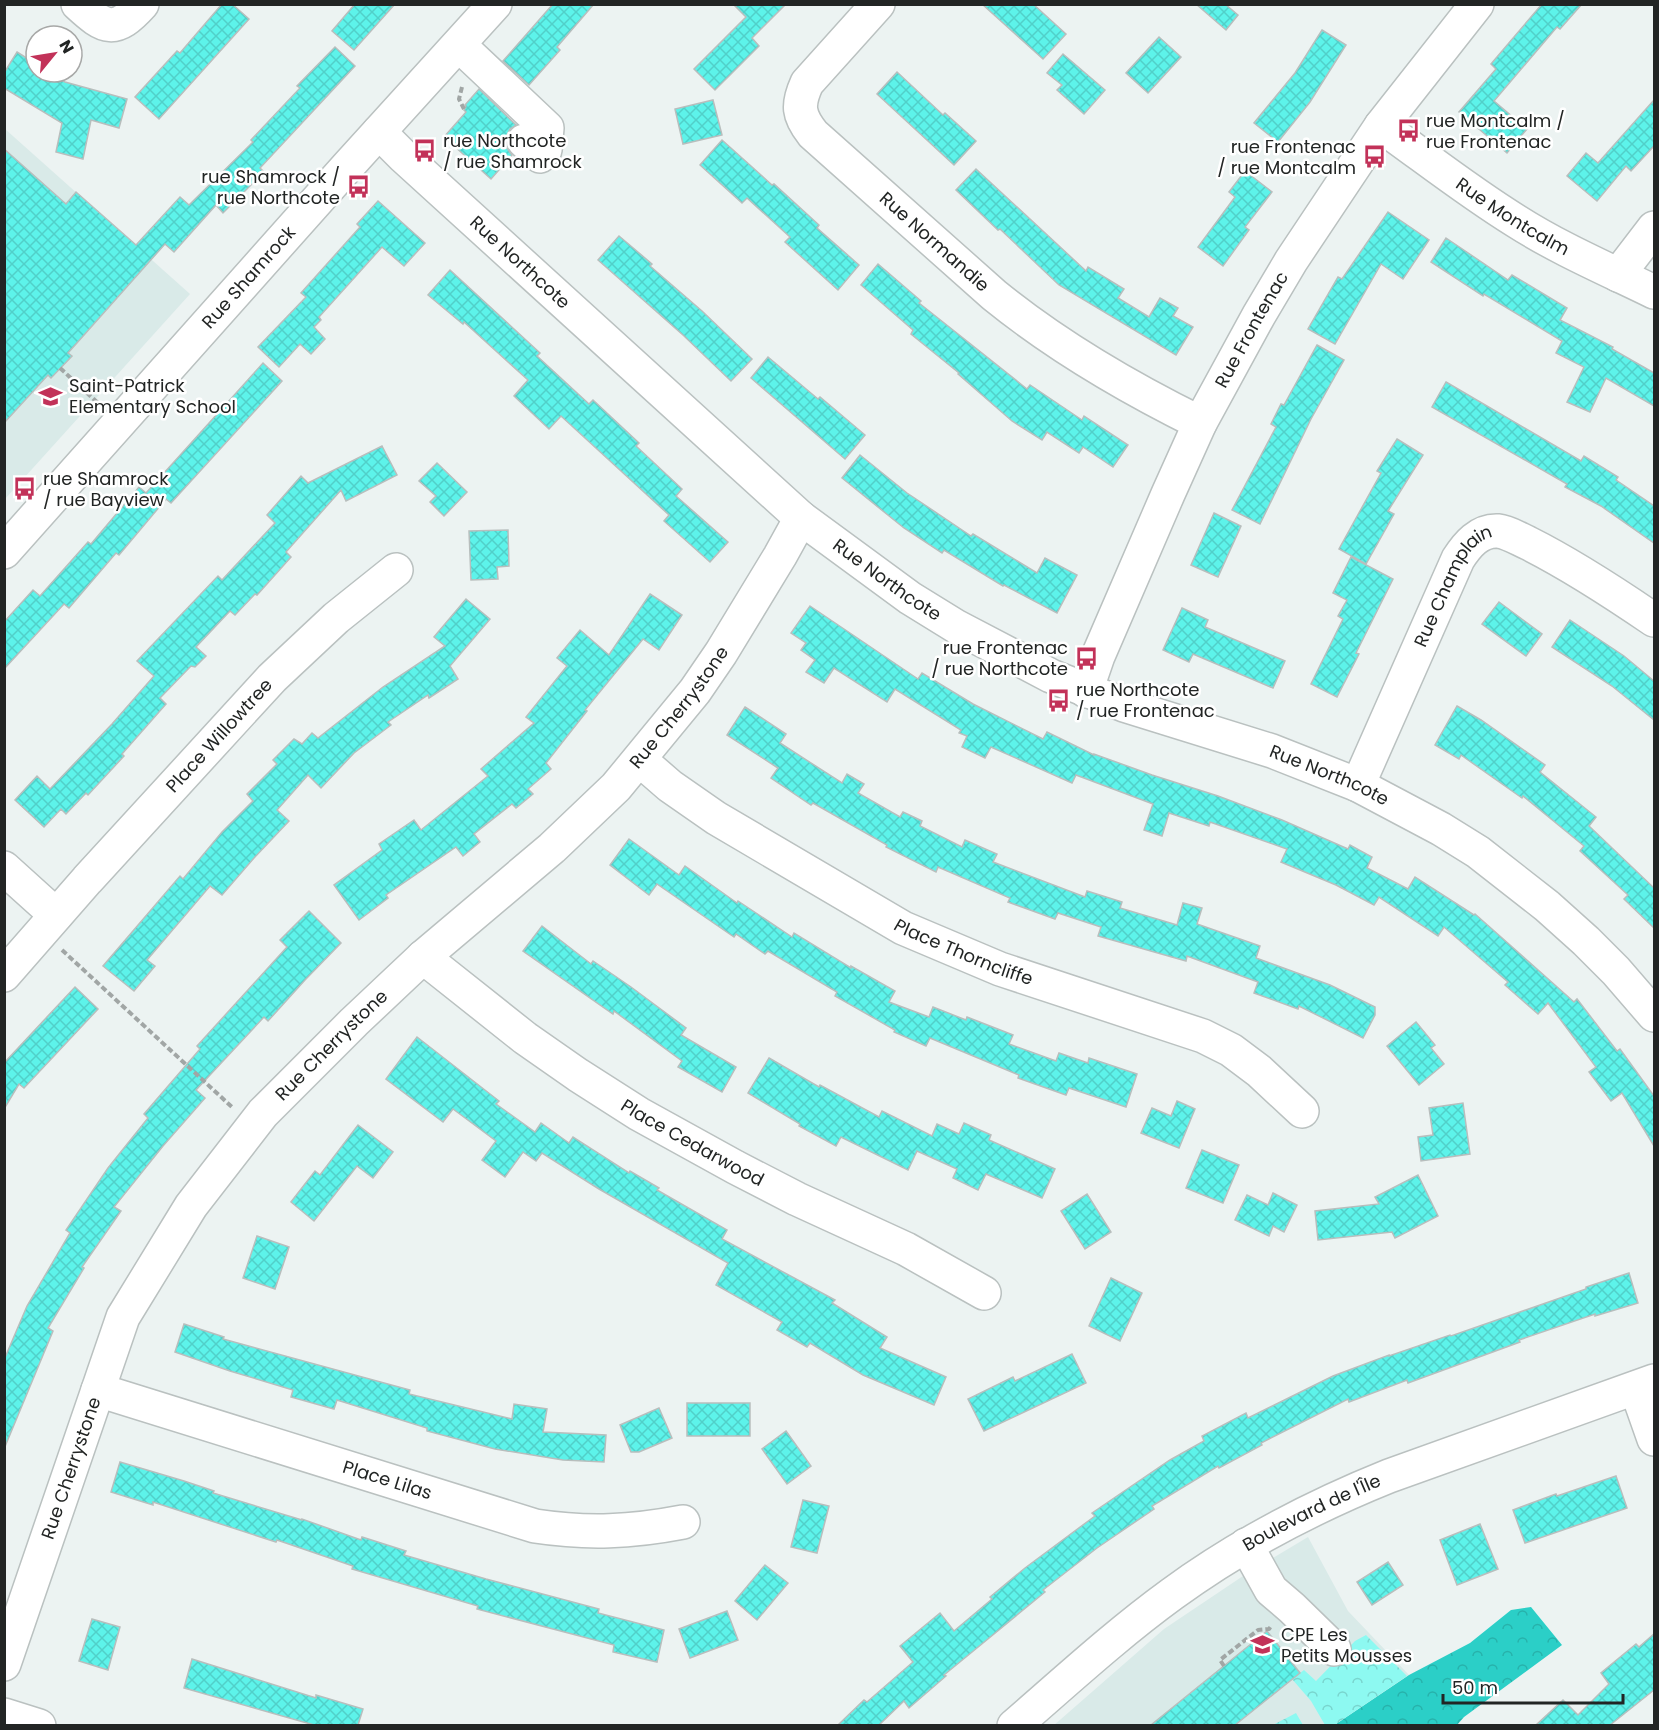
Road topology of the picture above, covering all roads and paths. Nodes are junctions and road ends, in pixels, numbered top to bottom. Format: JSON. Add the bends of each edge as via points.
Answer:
{"nodes":[{"id":1,"x":78,"y":4,"type":"edge"},
{"id":2,"x":142,"y":4,"type":"edge"},
{"id":3,"x":495,"y":4,"type":"edge"},
{"id":4,"x":878,"y":4,"type":"edge"},
{"id":5,"x":1477,"y":4,"type":"edge"},
{"id":6,"x":459,"y":45,"type":"junction"},
{"id":7,"x":465,"y":82,"type":"dead end"},
{"id":8,"x":464,"y":109,"type":"dead end"},
{"id":9,"x":1381,"y":126,"type":"junction"},
{"id":10,"x":379,"y":132,"type":"junction"},
{"id":11,"x":524,"y":141,"type":"dead end"},
{"id":12,"x":1654,"y":228,"type":"edge"},
{"id":13,"x":1618,"y":275,"type":"junction"},
{"id":14,"x":1654,"y":292,"type":"edge"},
{"id":15,"x":60,"y":369,"type":"dead end"},
{"id":16,"x":100,"y":404,"type":"dead end"},
{"id":17,"x":1200,"y":423,"type":"junction"},
{"id":18,"x":801,"y":518,"type":"junction"},
{"id":19,"x":4,"y":552,"type":"edge"},
{"id":20,"x":396,"y":570,"type":"dead end"},
{"id":21,"x":1654,"y":620,"type":"edge"},
{"id":22,"x":1086,"y":691,"type":"junction"},
{"id":23,"x":640,"y":760,"type":"junction"},
{"id":24,"x":1358,"y":785,"type":"junction"},
{"id":25,"x":4,"y":868,"type":"edge"},
{"id":26,"x":57,"y":930,"type":"junction"},
{"id":27,"x":423,"y":957,"type":"junction"},
{"id":28,"x":4,"y":975,"type":"edge"},
{"id":29,"x":1654,"y":1015,"type":"edge"},
{"id":30,"x":234,"y":1109,"type":"dead end"},
{"id":31,"x":1302,"y":1112,"type":"dead end"},
{"id":32,"x":984,"y":1293,"type":"dead end"},
{"id":33,"x":1645,"y":1384,"type":"edge"},
{"id":34,"x":98,"y":1390,"type":"junction"},
{"id":35,"x":1654,"y":1439,"type":"edge"},
{"id":36,"x":683,"y":1522,"type":"dead end"},
{"id":37,"x":1246,"y":1545,"type":"junction"},
{"id":38,"x":1275,"y":1622,"type":"dead end"},
{"id":39,"x":1334,"y":1649,"type":"dead end"},
{"id":40,"x":4,"y":1664,"type":"edge"},
{"id":41,"x":1224,"y":1666,"type":"dead end"},
{"id":42,"x":4,"y":1715,"type":"edge"},
{"id":43,"x":39,"y":1725,"type":"edge"},
{"id":44,"x":1014,"y":1725,"type":"edge"}],
"edges":[{"from":1,"to":2,"type":"street","via":[[94,19],[111,25],[130,17]]},
{"from":3,"to":6,"type":"street","name":"Rue Shamrock"},
{"from":4,"to":17,"type":"street","name":"Rue Normandie","via":[[807,83],[800,111],[813,134],[1023,319],[1115,379]]},
{"from":5,"to":9,"type":"street","name":"Rue Frontenac"},
{"from":6,"to":10,"type":"street","name":"Rue Shamrock"},
{"from":6,"to":11,"type":"street","via":[[547,128],[545,150],[540,156]]},
{"from":7,"to":8,"type":"path","via":[[460,94]]},
{"from":9,"to":13,"type":"street","name":"Rue Montcalm","via":[[1508,216],[1572,254]]},
{"from":9,"to":17,"type":"street","name":"Rue Frontenac","via":[[1291,261]]},
{"from":10,"to":18,"type":"street","name":"Rue Northcote"},
{"from":10,"to":19,"type":"street","name":"Rue Shamrock"},
{"from":12,"to":13,"type":"street"},
{"from":13,"to":14,"type":"street","name":"Rue Montcalm"},
{"from":15,"to":16,"type":"path"},
{"from":17,"to":22,"type":"street","name":"Rue Frontenac"},
{"from":18,"to":22,"type":"street","name":"Rue Northcote","via":[[893,586],[957,627]]},
{"from":18,"to":23,"type":"street","name":"Rue Cherrystone","via":[[721,653]]},
{"from":20,"to":26,"type":"street","name":"Place Willowtree","via":[[336,618],[272,678]]},
{"from":21,"to":24,"type":"street","name":"Rue Champlain","via":[[1601,584],[1508,533],[1497,531],[1475,538],[1458,559]]},
{"from":22,"to":24,"type":"street","name":"Rue Northcote","via":[[1272,751]]},
{"from":23,"to":27,"type":"street","name":"Rue Cherrystone","via":[[589,815]]},
{"from":23,"to":31,"type":"street","name":"Place Thorncliffe","via":[[716,818],[903,928],[999,969],[1203,1036],[1259,1071]]},
{"from":24,"to":29,"type":"street","name":"Rue Northcote","via":[[1441,828],[1510,876],[1586,941]]},
{"from":25,"to":26,"type":"street"},
{"from":26,"to":28,"type":"street","name":"Place Willowtree"},
{"from":26,"to":30,"type":"path"},
{"from":27,"to":32,"type":"street","name":"Place Cedarwood","via":[[525,1038],[639,1114],[797,1199],[906,1249]]},
{"from":27,"to":34,"type":"street","name":"Rue Cherrystone","via":[[263,1113],[191,1206],[123,1317]]},
{"from":33,"to":35,"type":"street"},
{"from":33,"to":37,"type":"street","name":"Boulevard de l'Île","via":[[1380,1480]]},
{"from":34,"to":36,"type":"street","name":"Place Lilas","via":[[536,1526],[606,1532]]},
{"from":34,"to":40,"type":"street","name":"Rue Cherrystone"},
{"from":37,"to":39,"type":"street","via":[[1271,1590]]},
{"from":37,"to":44,"type":"street","name":"Boulevard de l'Île","via":[[1133,1624]]},
{"from":38,"to":41,"type":"path","via":[[1269,1629],[1258,1630],[1220,1660]]},
{"from":42,"to":43,"type":"street"}]}
